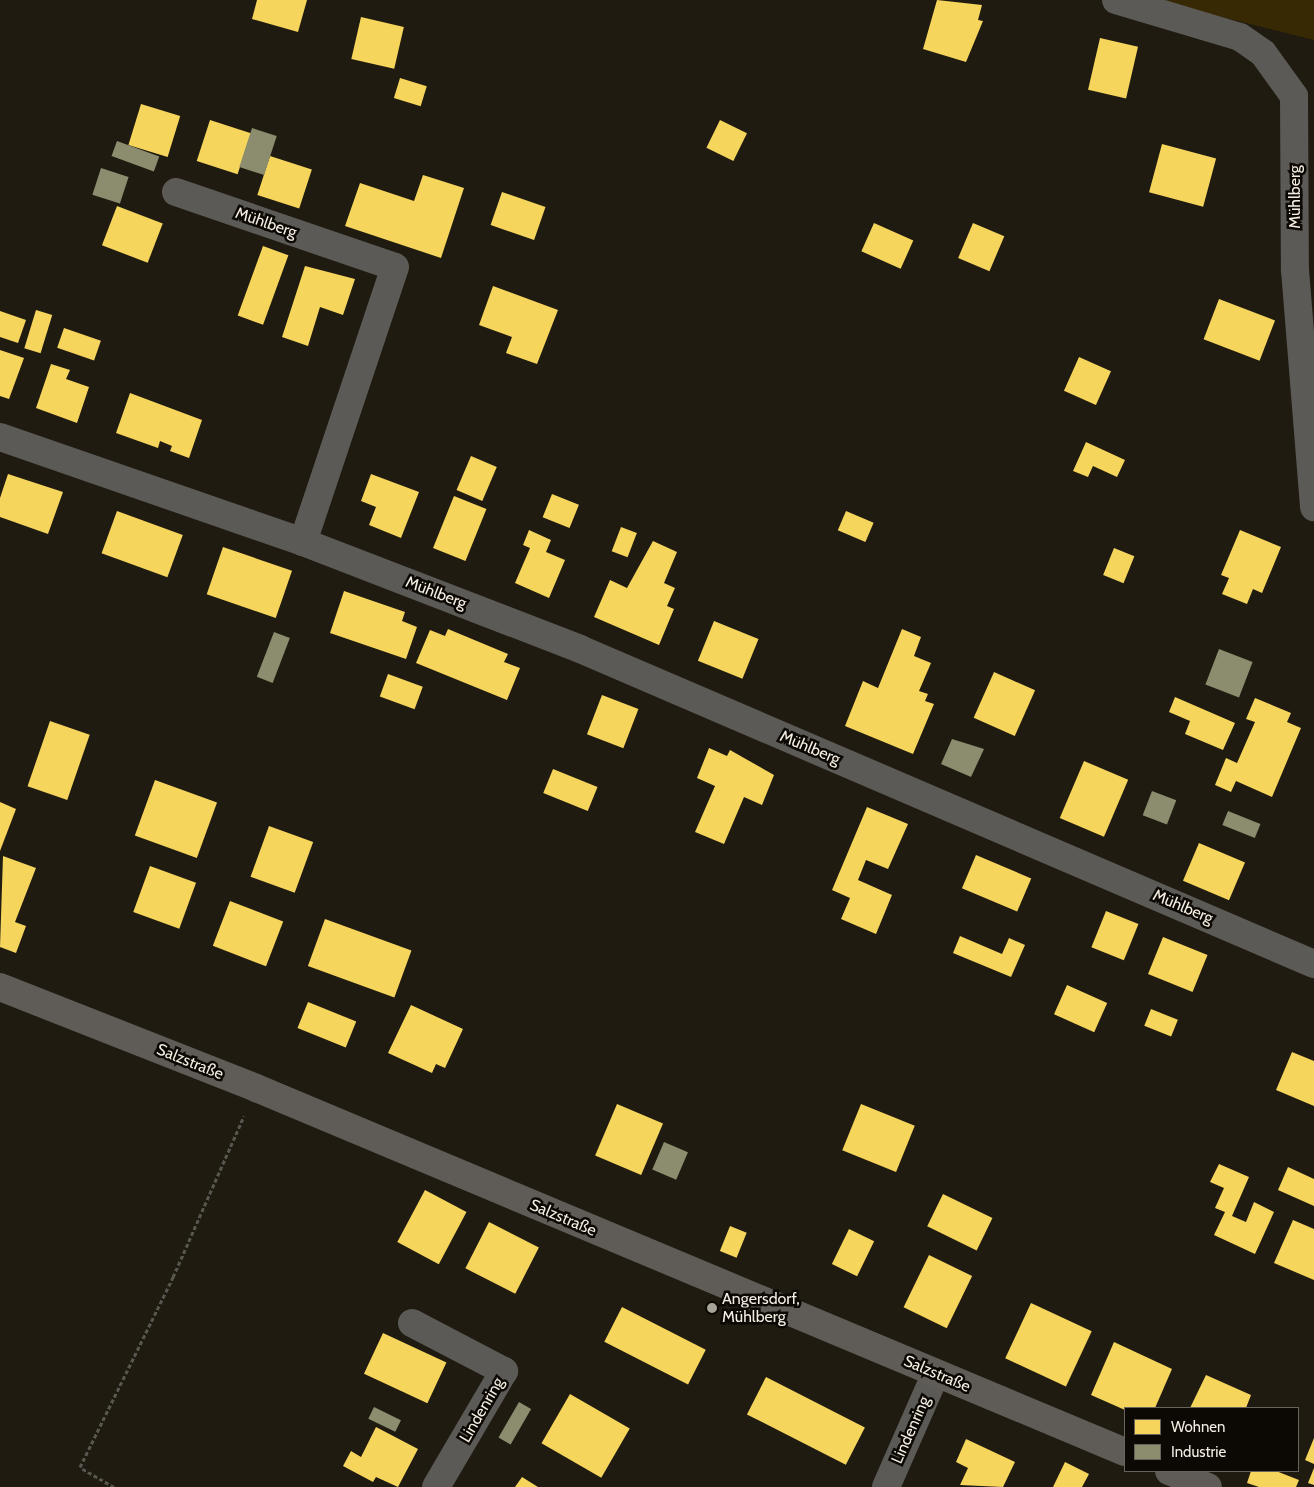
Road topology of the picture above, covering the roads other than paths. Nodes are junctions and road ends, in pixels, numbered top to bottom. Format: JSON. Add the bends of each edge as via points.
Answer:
{"nodes":[{"id":1,"x":1116,"y":0,"type":"edge"},
{"id":2,"x":176,"y":192,"type":"dead end"},
{"id":3,"x":0,"y":437,"type":"edge"},
{"id":4,"x":1314,"y":507,"type":"edge"},
{"id":5,"x":303,"y":542,"type":"junction"},
{"id":6,"x":1314,"y":964,"type":"edge"},
{"id":7,"x":0,"y":987,"type":"edge"},
{"id":8,"x":412,"y":1324,"type":"dead end"},
{"id":9,"x":936,"y":1373,"type":"junction"},
{"id":10,"x":1124,"y":1452,"type":"edge"},
{"id":11,"x":1171,"y":1472,"type":"edge"},
{"id":12,"x":436,"y":1487,"type":"edge"},
{"id":13,"x":886,"y":1487,"type":"edge"},
{"id":14,"x":1208,"y":1487,"type":"edge"}],
"edges":[{"from":1,"to":4,"type":"street","name":"Mühlberg","via":[[1240,37],[1263,53],[1294,96],[1295,270]]},
{"from":2,"to":5,"type":"street","name":"Mühlberg","via":[[395,267]]},
{"from":3,"to":5,"type":"street","name":"Mühlberg"},
{"from":5,"to":6,"type":"street","name":"Mühlberg","via":[[580,649]]},
{"from":7,"to":9,"type":"street","name":"Salzstraße","via":[[256,1088]]},
{"from":8,"to":12,"type":"street","name":"Lindenring","via":[[504,1371]]},
{"from":9,"to":10,"type":"street","name":"Salzstraße"},
{"from":9,"to":13,"type":"street","name":"Lindenring"},
{"from":11,"to":14,"type":"street"}]}
